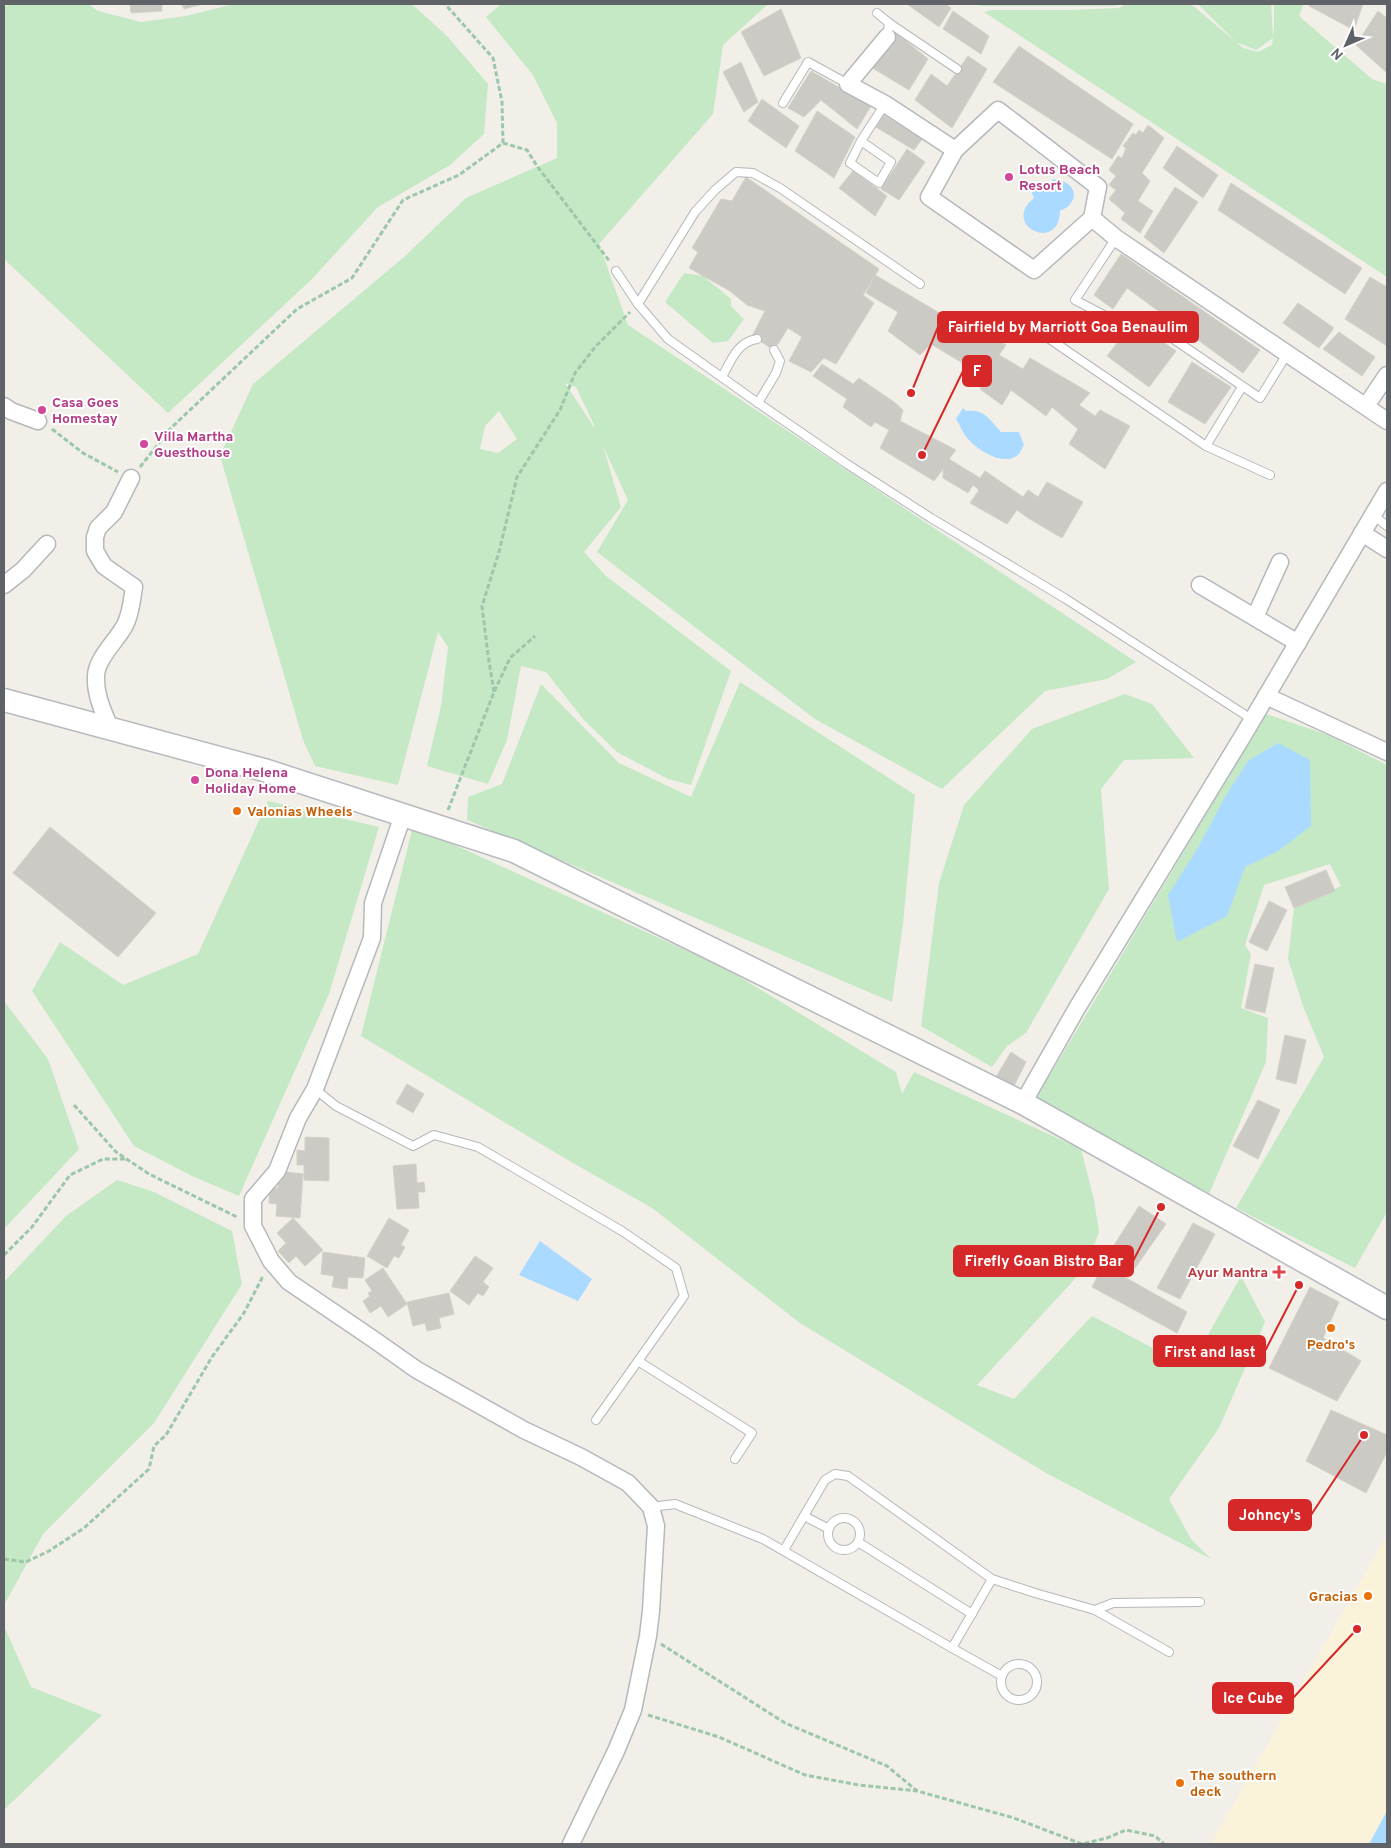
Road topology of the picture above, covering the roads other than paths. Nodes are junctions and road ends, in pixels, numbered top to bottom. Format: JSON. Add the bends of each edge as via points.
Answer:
{"nodes":[{"id":1,"x":877,"y":13,"type":"dead end"},
{"id":2,"x":888,"y":30,"type":"junction"},
{"id":3,"x":957,"y":69,"type":"dead end"},
{"id":4,"x":848,"y":84,"type":"junction"},
{"id":5,"x":783,"y":103,"type":"dead end"},
{"id":6,"x":885,"y":104,"type":"junction"},
{"id":7,"x":861,"y":141,"type":"junction"},
{"id":8,"x":955,"y":150,"type":"junction"},
{"id":9,"x":1092,"y":218,"type":"junction"},
{"id":10,"x":1116,"y":238,"type":"junction"},
{"id":11,"x":616,"y":272,"type":"road end"},
{"id":12,"x":920,"y":284,"type":"dead end"},
{"id":13,"x":638,"y":304,"type":"junction"},
{"id":14,"x":1035,"y":329,"type":"dead end"},
{"id":15,"x":756,"y":339,"type":"dead end"},
{"id":16,"x":774,"y":350,"type":"dead end"},
{"id":17,"x":1287,"y":354,"type":"junction"},
{"id":18,"x":1387,"y":375,"type":"edge"},
{"id":19,"x":722,"y":377,"type":"junction"},
{"id":20,"x":1242,"y":387,"type":"junction"},
{"id":21,"x":758,"y":403,"type":"junction"},
{"id":22,"x":4,"y":406,"type":"edge"},
{"id":23,"x":1366,"y":406,"type":"junction"},
{"id":24,"x":38,"y":421,"type":"road end"},
{"id":25,"x":1387,"y":421,"type":"edge"},
{"id":26,"x":1206,"y":446,"type":"junction"},
{"id":27,"x":1270,"y":475,"type":"dead end"},
{"id":28,"x":131,"y":478,"type":"road end"},
{"id":29,"x":1387,"y":491,"type":"edge"},
{"id":30,"x":1373,"y":515,"type":"junction"},
{"id":31,"x":1387,"y":526,"type":"edge"},
{"id":32,"x":1362,"y":533,"type":"junction"},
{"id":33,"x":47,"y":544,"type":"dead end"},
{"id":34,"x":1387,"y":549,"type":"edge"},
{"id":35,"x":1280,"y":562,"type":"dead end"},
{"id":36,"x":1200,"y":584,"type":"dead end"},
{"id":37,"x":4,"y":585,"type":"edge"},
{"id":38,"x":1255,"y":617,"type":"junction"},
{"id":39,"x":1298,"y":643,"type":"junction"},
{"id":40,"x":1266,"y":696,"type":"junction"},
{"id":41,"x":4,"y":700,"type":"edge"},
{"id":42,"x":1252,"y":720,"type":"junction"},
{"id":43,"x":110,"y":728,"type":"junction"},
{"id":44,"x":1387,"y":752,"type":"edge"},
{"id":45,"x":403,"y":814,"type":"junction"},
{"id":46,"x":315,"y":1089,"type":"junction"},
{"id":47,"x":1023,"y":1103,"type":"junction"},
{"id":48,"x":1387,"y":1308,"type":"edge"},
{"id":49,"x":638,"y":1361,"type":"junction"},
{"id":50,"x":596,"y":1420,"type":"dead end"},
{"id":51,"x":735,"y":1459,"type":"dead end"},
{"id":52,"x":651,"y":1507,"type":"junction"},
{"id":53,"x":804,"y":1516,"type":"junction"},
{"id":54,"x":829,"y":1529,"type":"junction"},
{"id":55,"x":858,"y":1542,"type":"junction"},
{"id":56,"x":784,"y":1550,"type":"junction"},
{"id":57,"x":992,"y":1579,"type":"junction"},
{"id":58,"x":1200,"y":1602,"type":"dead end"},
{"id":59,"x":1095,"y":1610,"type":"junction"},
{"id":60,"x":972,"y":1614,"type":"junction"},
{"id":61,"x":952,"y":1648,"type":"junction"},
{"id":62,"x":1170,"y":1652,"type":"dead end"},
{"id":63,"x":1002,"y":1676,"type":"junction"},
{"id":64,"x":571,"y":1844,"type":"edge"}],
"edges":[{"from":1,"to":2,"type":"lane"},
{"from":2,"to":3,"type":"lane"},
{"from":2,"to":4,"type":"street"},
{"from":4,"to":5,"type":"lane","via":[[808,62]]},
{"from":4,"to":6,"type":"street"},
{"from":6,"to":7,"type":"lane"},
{"from":6,"to":8,"type":"street"},
{"from":7,"to":7,"type":"lane","via":[[850,163],[879,183],[891,162]]},
{"from":8,"to":9,"type":"street","via":[[998,110],[1098,187]]},
{"from":8,"to":9,"type":"street","via":[[929,197],[1034,270]]},
{"from":9,"to":10,"type":"street"},
{"from":10,"to":17,"type":"street"},
{"from":10,"to":20,"type":"lane","via":[[1075,300],[1118,322],[1141,317]]},
{"from":11,"to":13,"type":"lane"},
{"from":12,"to":13,"type":"lane","via":[[780,188],[753,173],[736,172],[695,212]]},
{"from":13,"to":19,"type":"lane","via":[[668,339]]},
{"from":14,"to":26,"type":"lane"},
{"from":15,"to":19,"type":"lane","via":[[747,340],[742,345]]},
{"from":16,"to":21,"type":"lane","via":[[780,362]]},
{"from":17,"to":20,"type":"lane","via":[[1260,398]]},
{"from":17,"to":23,"type":"street"},
{"from":18,"to":23,"type":"street"},
{"from":19,"to":21,"type":"lane"},
{"from":20,"to":26,"type":"lane"},
{"from":21,"to":42,"type":"lane","via":[[914,507],[1091,615]]},
{"from":22,"to":24,"type":"street"},
{"from":23,"to":25,"type":"street"},
{"from":26,"to":27,"type":"lane"},
{"from":28,"to":43,"type":"street","via":[[114,512],[98,528],[95,537],[95,551],[104,566],[134,587],[125,625],[108,647],[96,674],[98,702]]},
{"from":29,"to":30,"type":"street"},
{"from":30,"to":31,"type":"lane"},
{"from":30,"to":32,"type":"street"},
{"from":32,"to":34,"type":"street"},
{"from":32,"to":39,"type":"street"},
{"from":33,"to":37,"type":"street"},
{"from":35,"to":38,"type":"street"},
{"from":36,"to":38,"type":"street"},
{"from":38,"to":39,"type":"street"},
{"from":39,"to":40,"type":"street"},
{"from":40,"to":42,"type":"street"},
{"from":40,"to":44,"type":"street"},
{"from":41,"to":43,"type":"street"},
{"from":42,"to":47,"type":"street"},
{"from":43,"to":45,"type":"street","via":[[264,770]]},
{"from":45,"to":46,"type":"street","via":[[373,903],[372,938]]},
{"from":45,"to":47,"type":"street","via":[[514,851]]},
{"from":46,"to":49,"type":"lane","via":[[336,1106],[413,1146],[434,1135],[478,1147],[622,1231],[676,1268],[684,1296]]},
{"from":46,"to":52,"type":"street","via":[[298,1118],[277,1171],[253,1199],[253,1226],[271,1261],[289,1282],[416,1370],[628,1483]]},
{"from":47,"to":48,"type":"street"},
{"from":49,"to":50,"type":"lane"},
{"from":49,"to":51,"type":"lane","via":[[752,1433]]},
{"from":52,"to":56,"type":"lane","via":[[675,1504],[763,1538]]},
{"from":52,"to":64,"type":"street","via":[[656,1526],[648,1636],[633,1710]]},
{"from":53,"to":54,"type":"lane"},
{"from":53,"to":56,"type":"lane"},
{"from":53,"to":57,"type":"lane","via":[[825,1480],[835,1474],[848,1476]]},
{"from":54,"to":55,"type":"lane","via":[[827,1535],[835,1548],[846,1550]]},
{"from":54,"to":55,"type":"lane","via":[[840,1518],[850,1519],[858,1527]]},
{"from":55,"to":60,"type":"lane"},
{"from":56,"to":61,"type":"lane"},
{"from":57,"to":59,"type":"lane"},
{"from":57,"to":60,"type":"lane"},
{"from":58,"to":59,"type":"lane","via":[[1113,1603]]},
{"from":59,"to":62,"type":"lane"},
{"from":60,"to":61,"type":"lane"},
{"from":61,"to":63,"type":"lane"},
{"from":63,"to":63,"type":"lane","via":[[1010,1666],[1022,1664],[1036,1675],[1035,1693],[1025,1700],[1013,1700],[1004,1693],[1000,1681]]}]}
